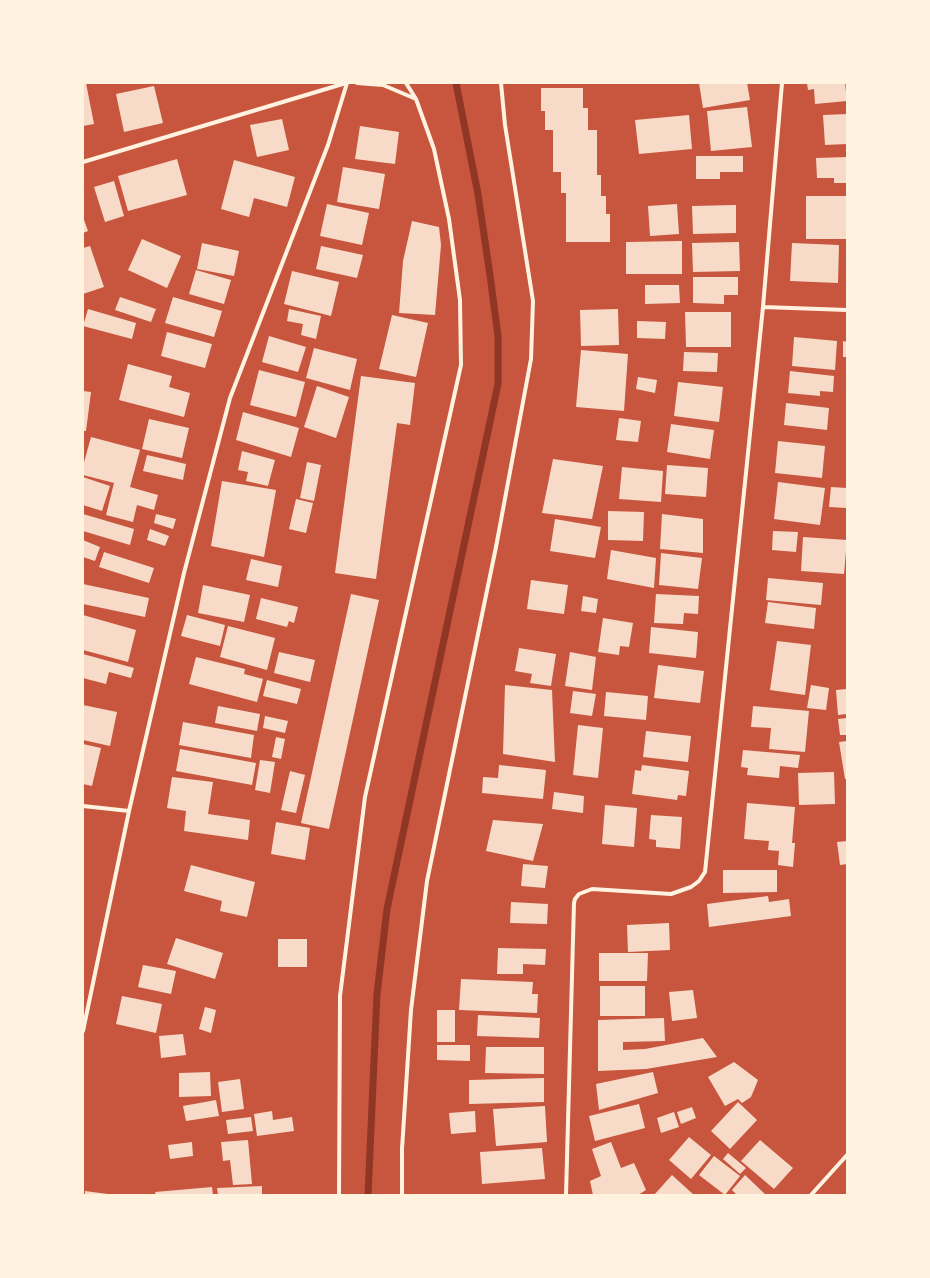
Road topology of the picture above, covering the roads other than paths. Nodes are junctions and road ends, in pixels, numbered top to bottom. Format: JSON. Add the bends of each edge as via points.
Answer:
{"nodes":[{"id":1,"x":347,"y":83,"type":"edge"},
{"id":2,"x":357,"y":83,"type":"edge"},
{"id":3,"x":406,"y":83,"type":"edge"},
{"id":4,"x":502,"y":83,"type":"edge"},
{"id":5,"x":782,"y":83,"type":"edge"},
{"id":6,"x":416,"y":99,"type":"junction"},
{"id":7,"x":83,"y":162,"type":"edge"},
{"id":8,"x":763,"y":307,"type":"junction"},
{"id":9,"x":847,"y":310,"type":"edge"},
{"id":10,"x":83,"y":806,"type":"edge"},
{"id":11,"x":129,"y":811,"type":"junction"},
{"id":12,"x":83,"y":1031,"type":"edge"},
{"id":13,"x":847,"y":1155,"type":"edge"},
{"id":14,"x":339,"y":1195,"type":"edge"},
{"id":15,"x":402,"y":1195,"type":"edge"},
{"id":16,"x":566,"y":1195,"type":"edge"},
{"id":17,"x":811,"y":1195,"type":"edge"}],
"edges":[{"from":1,"to":7,"type":"street"},
{"from":1,"to":11,"type":"street","via":[[328,145],[230,398],[184,573]]},
{"from":2,"to":6,"type":"street","via":[[383,86]]},
{"from":3,"to":6,"type":"street"},
{"from":4,"to":15,"type":"street","via":[[506,132],[533,301],[531,359],[496,547],[427,881],[411,1010],[402,1149]]},
{"from":5,"to":8,"type":"street"},
{"from":6,"to":14,"type":"street","via":[[434,149],[449,219],[460,300],[461,365],[365,797],[340,996]]},
{"from":8,"to":9,"type":"street"},
{"from":8,"to":16,"type":"street","via":[[705,872],[691,887],[671,894],[592,889],[579,894],[574,904]]},
{"from":10,"to":11,"type":"street"},
{"from":11,"to":12,"type":"street"},
{"from":13,"to":17,"type":"street"}]}
